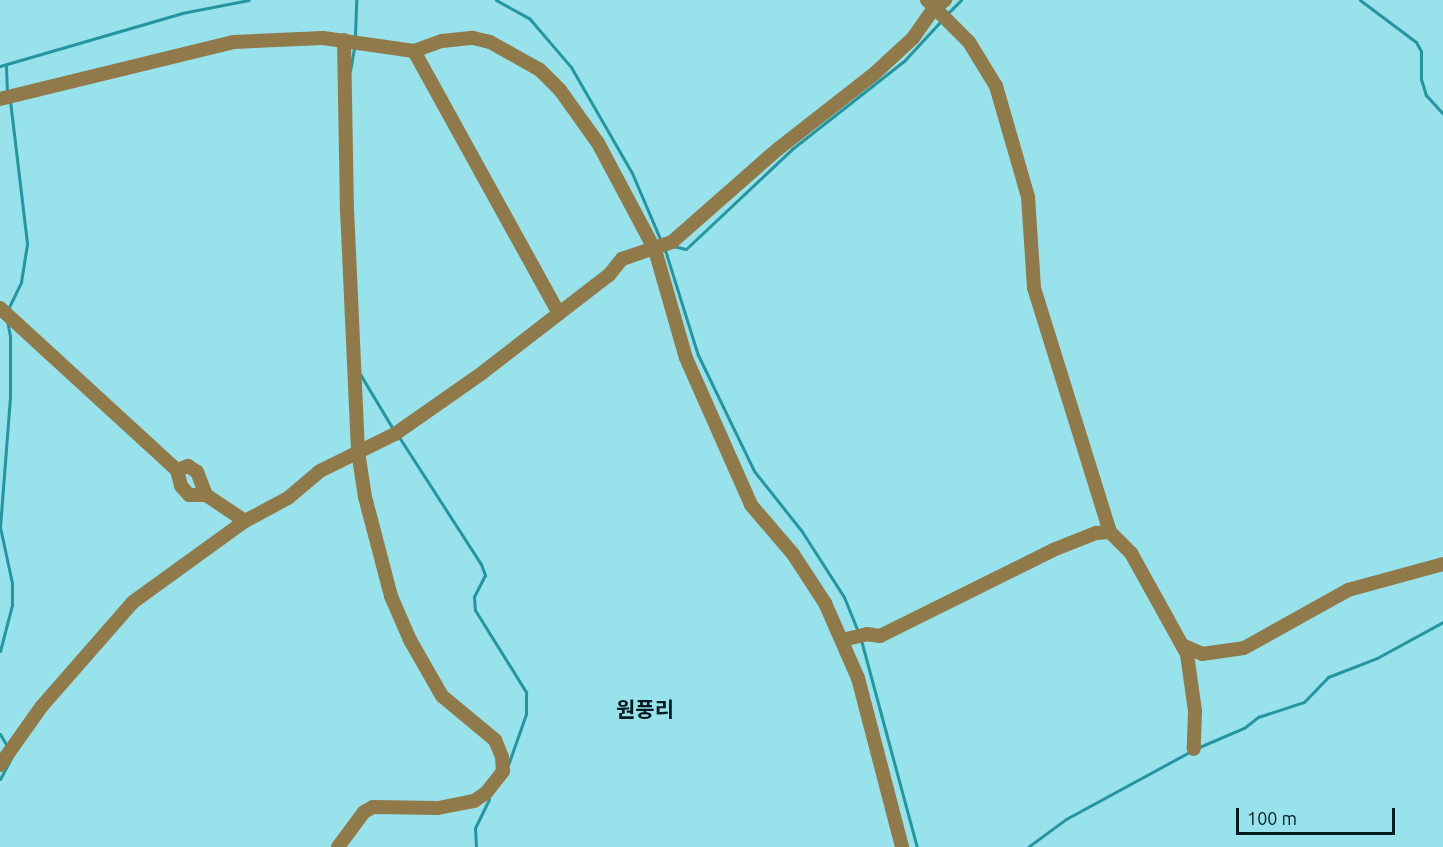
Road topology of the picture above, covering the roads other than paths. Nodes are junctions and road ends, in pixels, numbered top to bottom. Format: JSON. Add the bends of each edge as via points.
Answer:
{"nodes":[{"id":1,"x":936,"y":3,"type":"edge"},
{"id":2,"x":344,"y":40,"type":"junction"},
{"id":3,"x":414,"y":51,"type":"junction"},
{"id":4,"x":0,"y":99,"type":"edge"},
{"id":5,"x":655,"y":250,"type":"junction"},
{"id":6,"x":0,"y":308,"type":"edge"},
{"id":7,"x":559,"y":314,"type":"junction"},
{"id":8,"x":358,"y":451,"type":"junction"},
{"id":9,"x":177,"y":470,"type":"junction"},
{"id":10,"x":206,"y":495,"type":"junction"},
{"id":11,"x":245,"y":521,"type":"junction"},
{"id":12,"x":1110,"y":532,"type":"junction"},
{"id":13,"x":1443,"y":564,"type":"edge"},
{"id":14,"x":842,"y":640,"type":"junction"},
{"id":15,"x":1182,"y":645,"type":"junction"},
{"id":16,"x":1194,"y":749,"type":"dead end"},
{"id":17,"x":0,"y":765,"type":"edge"},
{"id":18,"x":338,"y":847,"type":"edge"},
{"id":19,"x":902,"y":847,"type":"edge"}],
"edges":[{"from":1,"to":5,"type":"street","via":[[913,38],[874,74],[778,149],[672,242]]},
{"from":1,"to":12,"type":"street","via":[[969,42],[996,86],[1028,197],[1034,288]]},
{"from":2,"to":3,"type":"street"},
{"from":2,"to":4,"type":"street","via":[[234,42]]},
{"from":2,"to":8,"type":"street","via":[[346,212]]},
{"from":3,"to":5,"type":"street","via":[[442,41],[473,38],[499,47],[540,70],[560,90],[598,143]]},
{"from":3,"to":7,"type":"street"},
{"from":5,"to":7,"type":"street","via":[[622,259],[609,275]]},
{"from":5,"to":14,"type":"street","via":[[686,358],[740,484],[751,505],[810,578]]},
{"from":6,"to":9,"type":"street"},
{"from":7,"to":8,"type":"street","via":[[395,434]]},
{"from":8,"to":11,"type":"street"},
{"from":8,"to":18,"type":"street","via":[[377,548],[400,618],[442,696],[495,740],[503,771],[486,794],[474,801],[438,808],[373,807],[364,812]]},
{"from":9,"to":10,"type":"street","via":[[181,486],[189,495]]},
{"from":9,"to":10,"type":"street","via":[[188,466],[197,472]]},
{"from":10,"to":11,"type":"street"},
{"from":11,"to":17,"type":"street","via":[[120,615],[42,706]]},
{"from":12,"to":14,"type":"street","via":[[1096,533],[1053,550],[880,636],[867,634]]},
{"from":12,"to":15,"type":"street","via":[[1139,566]]},
{"from":13,"to":15,"type":"street","via":[[1348,590],[1244,648],[1202,654]]},
{"from":14,"to":19,"type":"street","via":[[869,713]]},
{"from":15,"to":16,"type":"street","via":[[1187,654],[1195,711]]}]}
